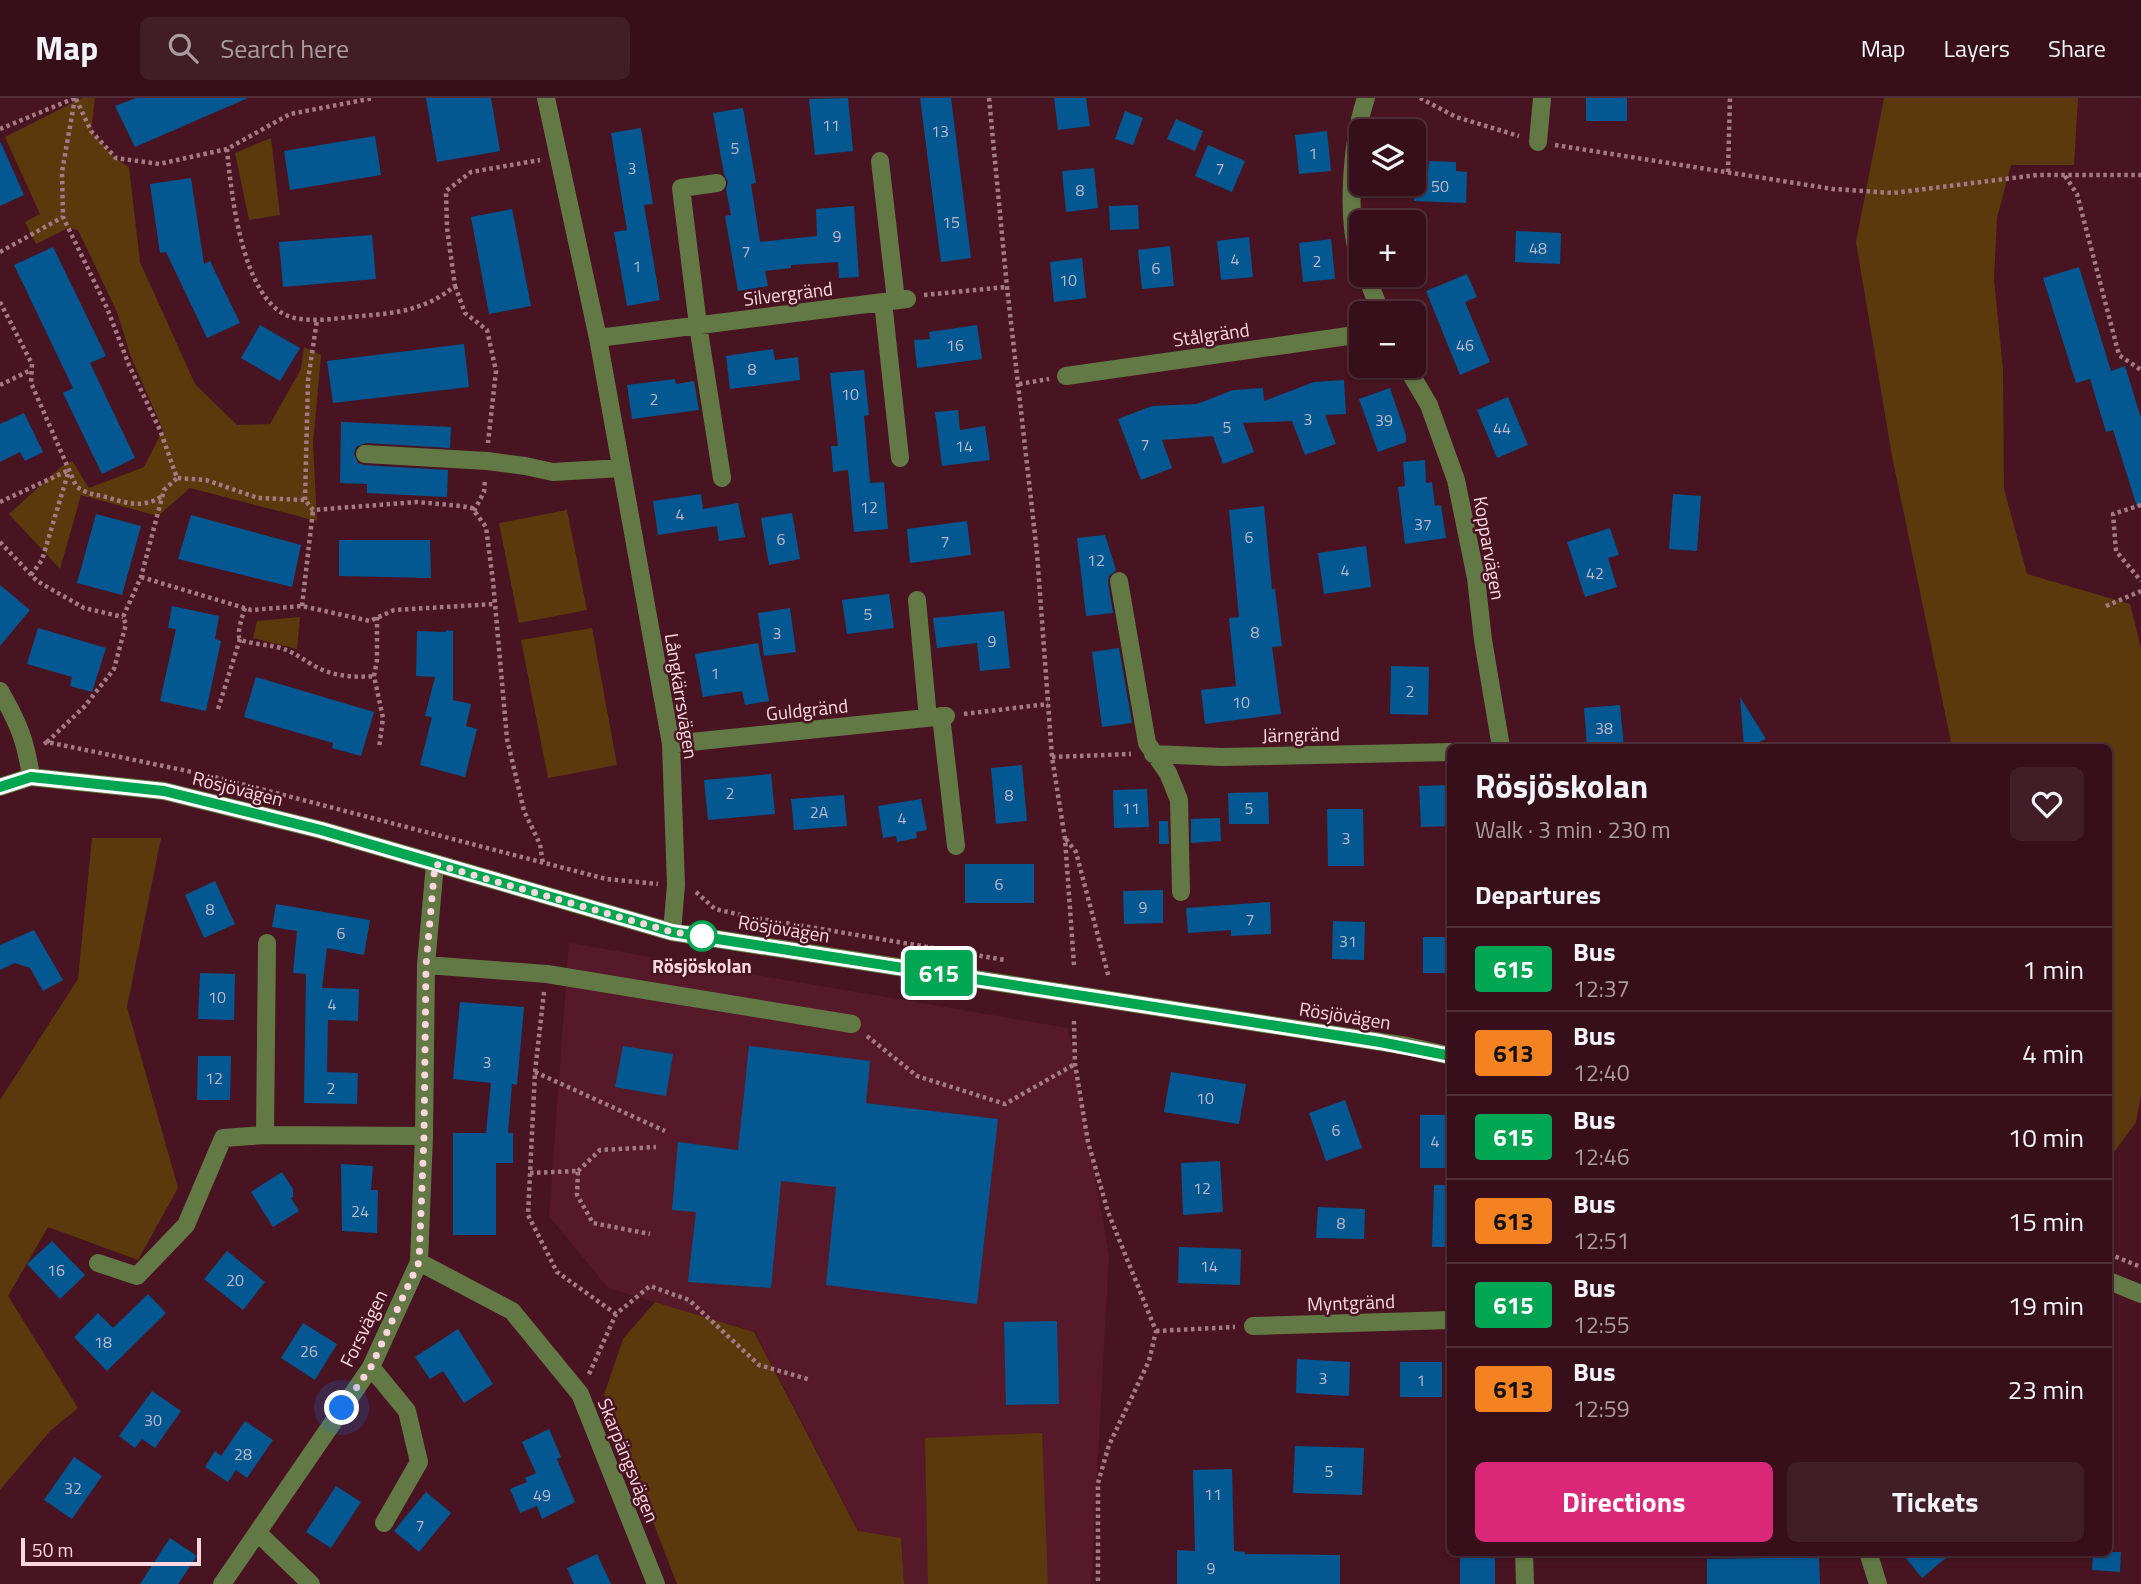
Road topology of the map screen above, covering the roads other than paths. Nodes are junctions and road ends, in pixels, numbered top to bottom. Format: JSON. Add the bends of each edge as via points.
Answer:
{"nodes":[{"id":1,"x":546,"y":98,"type":"edge"},
{"id":2,"x":1366,"y":98,"type":"edge"},
{"id":3,"x":1542,"y":98,"type":"edge"},
{"id":4,"x":1538,"y":142,"type":"road end"},
{"id":5,"x":880,"y":161,"type":"dead end"},
{"id":6,"x":717,"y":183,"type":"dead end"},
{"id":7,"x":1352,"y":210,"type":"edge"},
{"id":8,"x":895,"y":300,"type":"junction"},
{"id":9,"x":698,"y":325,"type":"junction"},
{"id":10,"x":1349,"y":336,"type":"edge"},
{"id":11,"x":598,"y":338,"type":"junction"},
{"id":12,"x":1066,"y":376,"type":"road end"},
{"id":13,"x":1413,"y":378,"type":"edge"},
{"id":14,"x":365,"y":454,"type":"dead end"},
{"id":15,"x":900,"y":458,"type":"dead end"},
{"id":16,"x":621,"y":468,"type":"junction"},
{"id":17,"x":722,"y":478,"type":"dead end"},
{"id":18,"x":1119,"y":581,"type":"dead end"},
{"id":19,"x":917,"y":600,"type":"dead end"},
{"id":20,"x":0,"y":691,"type":"edge"},
{"id":21,"x":938,"y":717,"type":"junction"},
{"id":22,"x":671,"y":744,"type":"junction"},
{"id":23,"x":1500,"y":744,"type":"edge"},
{"id":24,"x":1447,"y":752,"type":"edge"},
{"id":25,"x":1153,"y":754,"type":"junction"},
{"id":26,"x":31,"y":777,"type":"junction"},
{"id":27,"x":0,"y":787,"type":"edge"},
{"id":28,"x":956,"y":846,"type":"dead end"},
{"id":29,"x":435,"y":864,"type":"junction"},
{"id":30,"x":1181,"y":892,"type":"dead end"},
{"id":31,"x":672,"y":932,"type":"junction"},
{"id":32,"x":267,"y":943,"type":"dead end"},
{"id":33,"x":426,"y":965,"type":"junction"},
{"id":34,"x":852,"y":1024,"type":"road end"},
{"id":35,"x":1447,"y":1055,"type":"edge"},
{"id":36,"x":265,"y":1135,"type":"junction"},
{"id":37,"x":424,"y":1136,"type":"junction"},
{"id":38,"x":419,"y":1262,"type":"junction"},
{"id":39,"x":98,"y":1263,"type":"dead end"},
{"id":40,"x":2112,"y":1282,"type":"edge"},
{"id":41,"x":2141,"y":1294,"type":"edge"},
{"id":42,"x":1447,"y":1320,"type":"edge"},
{"id":43,"x":1254,"y":1326,"type":"road end"},
{"id":44,"x":371,"y":1367,"type":"junction"},
{"id":45,"x":384,"y":1523,"type":"dead end"},
{"id":46,"x":258,"y":1533,"type":"junction"},
{"id":47,"x":1524,"y":1556,"type":"edge"},
{"id":48,"x":1869,"y":1556,"type":"edge"},
{"id":49,"x":222,"y":1584,"type":"edge"},
{"id":50,"x":311,"y":1584,"type":"edge"},
{"id":51,"x":656,"y":1584,"type":"edge"},
{"id":52,"x":1525,"y":1584,"type":"edge"},
{"id":53,"x":1878,"y":1584,"type":"edge"}],
"edges":[{"from":1,"to":11,"type":"street","name":"Långkärrsvägen"},
{"from":2,"to":7,"type":"street","via":[[1358,123]]},
{"from":3,"to":4,"type":"street"},
{"from":5,"to":8,"type":"street"},
{"from":6,"to":9,"type":"street","via":[[681,188]]},
{"from":8,"to":9,"type":"street","name":"Silvergränd"},
{"from":8,"to":15,"type":"street"},
{"from":9,"to":11,"type":"street","name":"Silvergränd"},
{"from":9,"to":17,"type":"street"},
{"from":10,"to":12,"type":"street","name":"Stålgränd"},
{"from":11,"to":16,"type":"street","name":"Långkärrsvägen"},
{"from":13,"to":23,"type":"street","name":"Kopparvägen","via":[[1429,405],[1455,480],[1476,578]]},
{"from":14,"to":16,"type":"street","via":[[487,461],[553,472]]},
{"from":16,"to":22,"type":"street","name":"Långkärrsvägen"},
{"from":18,"to":25,"type":"street","via":[[1147,743]]},
{"from":19,"to":21,"type":"street"},
{"from":20,"to":26,"type":"street","via":[[19,724]]},
{"from":21,"to":22,"type":"street","name":"Guldgränd"},
{"from":21,"to":28,"type":"street"},
{"from":22,"to":31,"type":"street","name":"Långkärrsvägen","via":[[676,885]]},
{"from":24,"to":25,"type":"street","name":"Järngränd"},
{"from":25,"to":30,"type":"street","via":[[1168,773],[1179,800]]},
{"from":26,"to":27,"type":"street","name":"Rösjövägen"},
{"from":26,"to":29,"type":"street","name":"Rösjövägen","via":[[164,791]]},
{"from":29,"to":31,"type":"street","name":"Rösjövägen"},
{"from":29,"to":33,"type":"street","name":"Forsvägen"},
{"from":31,"to":35,"type":"street","name":"Rösjövägen"},
{"from":32,"to":36,"type":"street"},
{"from":33,"to":34,"type":"street","via":[[547,974]]},
{"from":33,"to":37,"type":"street","name":"Forsvägen"},
{"from":36,"to":37,"type":"street"},
{"from":36,"to":39,"type":"street","via":[[223,1139],[186,1226],[137,1276]]},
{"from":37,"to":38,"type":"street","name":"Forsvägen"},
{"from":38,"to":44,"type":"street","name":"Forsvägen"},
{"from":38,"to":51,"type":"street","name":"Skarpängsvägen","via":[[512,1311],[580,1394]]},
{"from":40,"to":41,"type":"street"},
{"from":42,"to":43,"type":"street","name":"Myntgränd"},
{"from":44,"to":45,"type":"street","via":[[407,1411],[419,1462]]},
{"from":44,"to":46,"type":"street","name":"Forsvägen"},
{"from":46,"to":49,"type":"street","name":"Forsvägen"},
{"from":46,"to":50,"type":"street"},
{"from":47,"to":52,"type":"street"},
{"from":48,"to":53,"type":"street"}]}
